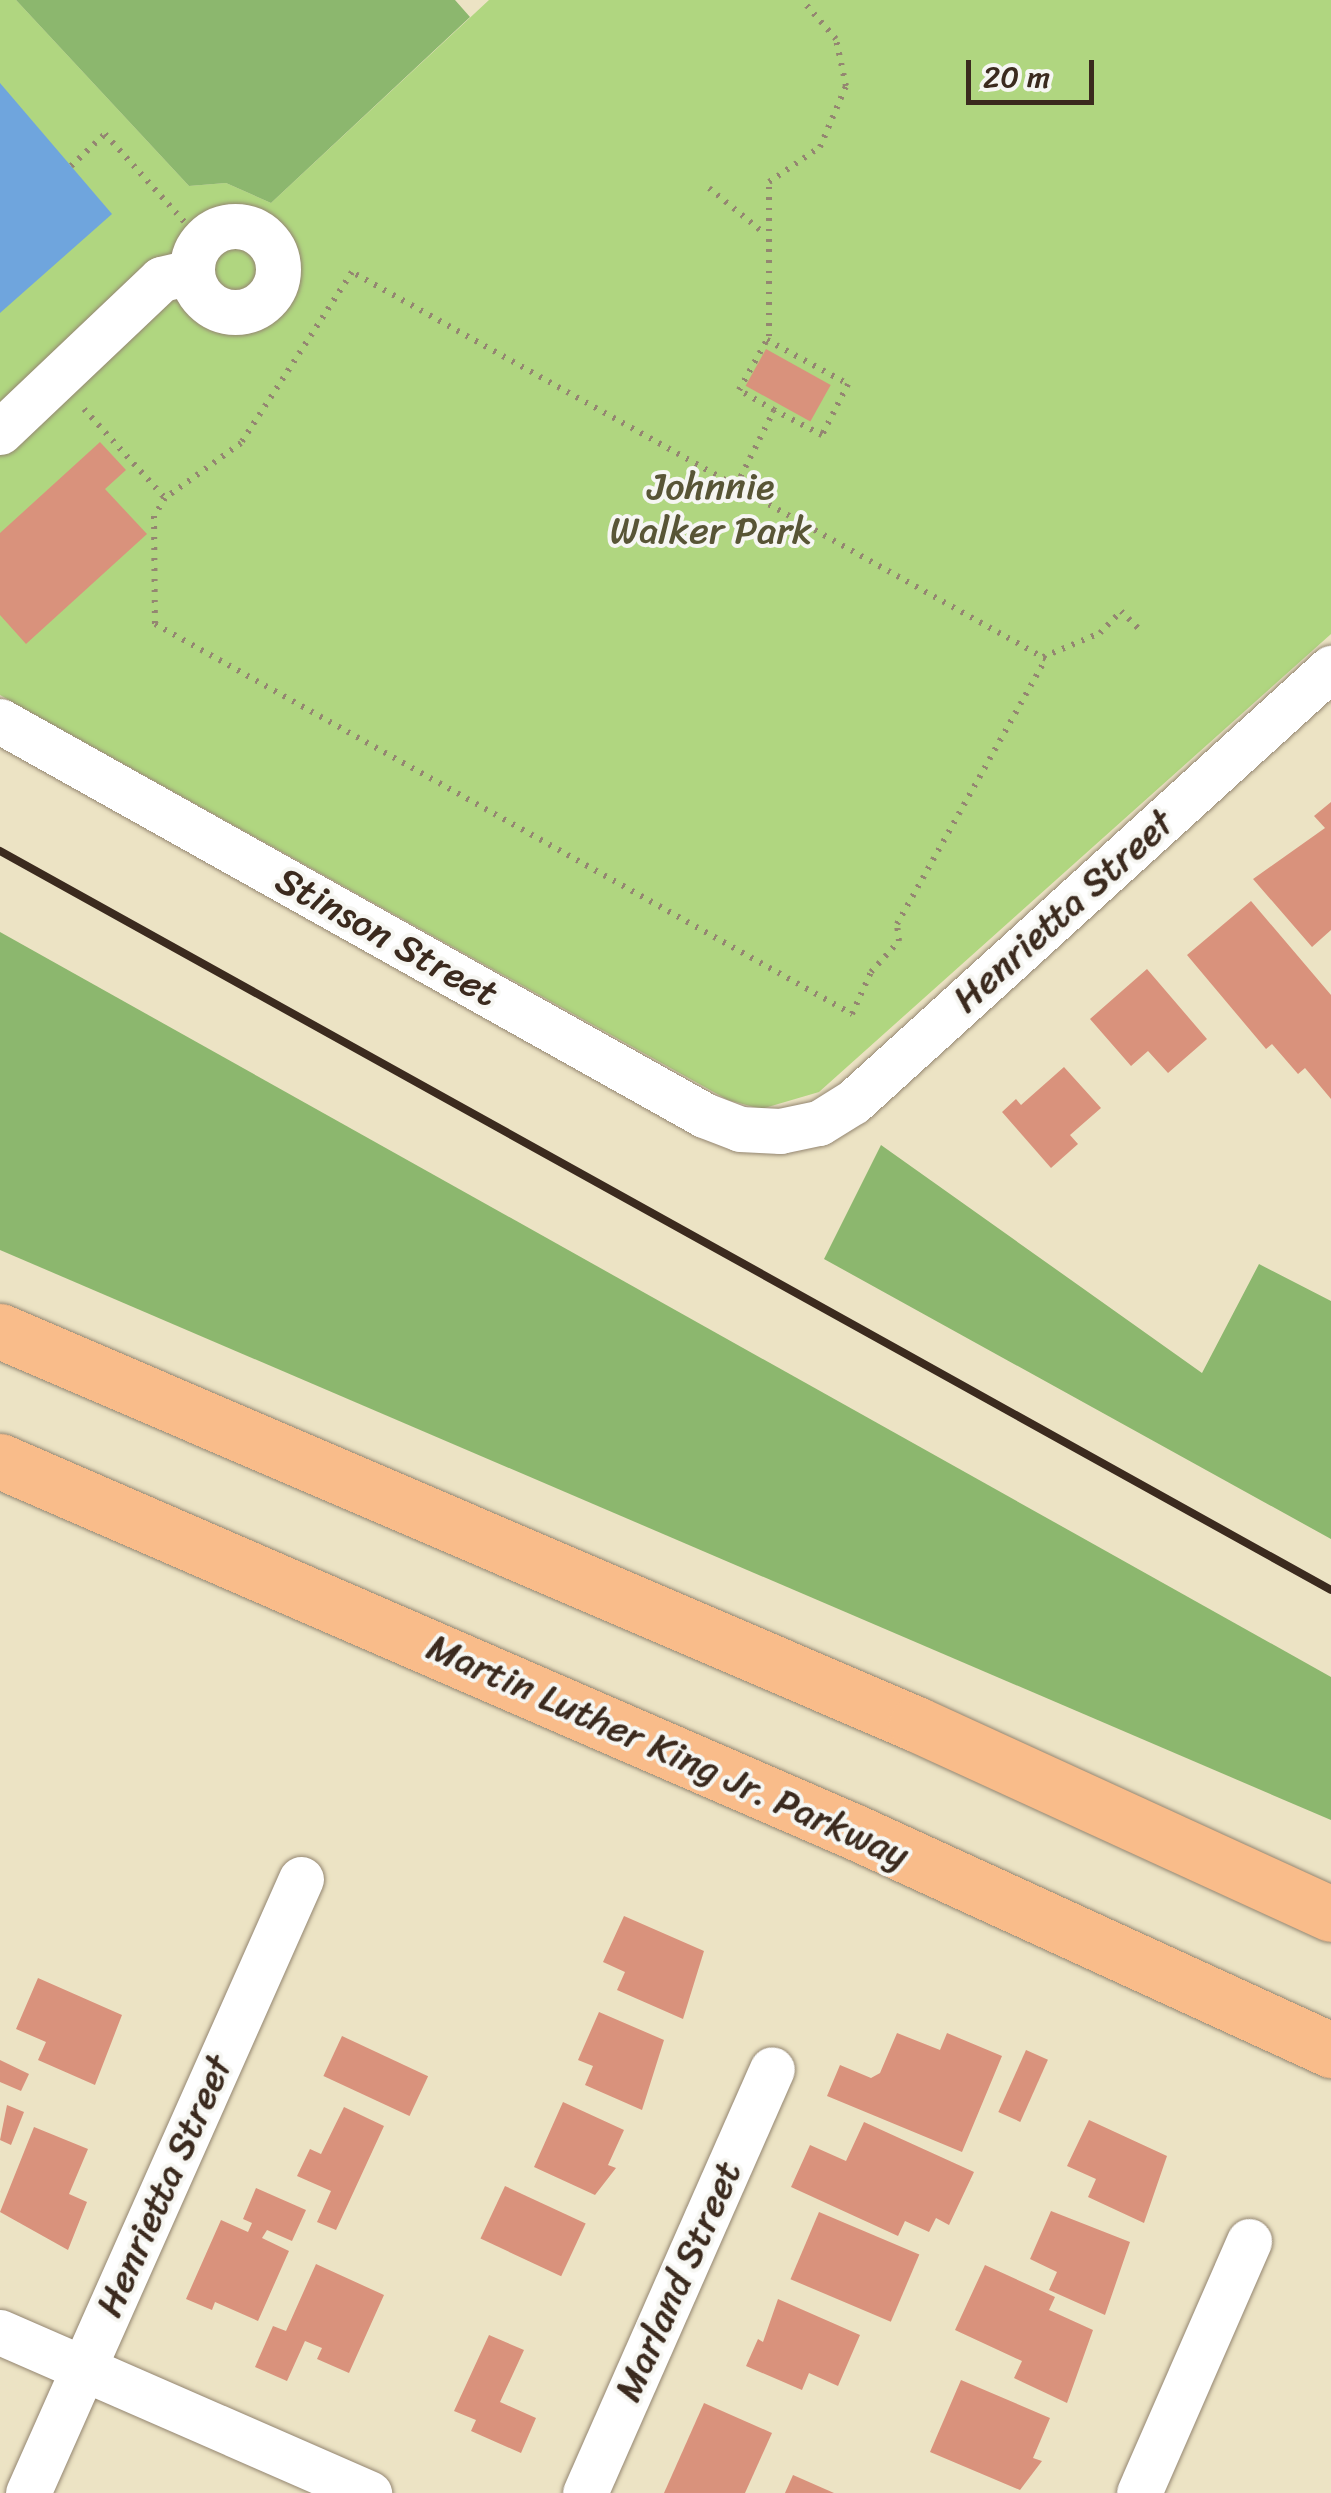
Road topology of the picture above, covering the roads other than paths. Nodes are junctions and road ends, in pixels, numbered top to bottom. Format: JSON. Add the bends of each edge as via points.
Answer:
{"nodes":[{"id":1,"x":196,"y":256,"type":"road end"},
{"id":2,"x":0,"y":432,"type":"edge"},
{"id":3,"x":1331,"y":668,"type":"edge"},
{"id":4,"x":0,"y":721,"type":"edge"},
{"id":5,"x":780,"y":1131,"type":"joint"},
{"id":6,"x":0,"y":1330,"type":"edge"},
{"id":7,"x":0,"y":1461,"type":"edge"},
{"id":8,"x":301,"y":1879,"type":"dead end"},
{"id":9,"x":1331,"y":1914,"type":"edge"},
{"id":10,"x":1331,"y":2050,"type":"edge"},
{"id":11,"x":772,"y":2069,"type":"dead end"},
{"id":12,"x":1249,"y":2241,"type":"dead end"},
{"id":13,"x":0,"y":2332,"type":"edge"},
{"id":14,"x":83,"y":2368,"type":"junction"},
{"id":15,"x":28,"y":2493,"type":"edge"},
{"id":16,"x":369,"y":2493,"type":"edge"},
{"id":17,"x":585,"y":2493,"type":"edge"},
{"id":18,"x":1139,"y":2493,"type":"edge"}],
"edges":[{"from":1,"to":2,"type":"street","via":[[161,280]]},
{"from":3,"to":5,"type":"street","name":"Henrietta Street","via":[[853,1102],[819,1122]]},
{"from":4,"to":5,"type":"street","name":"Stinson Street","via":[[704,1116],[740,1129]]},
{"from":6,"to":9,"type":"highway","via":[[916,1724]]},
{"from":7,"to":10,"type":"highway","name":"Martin Luther King Jr. Parkway","via":[[855,1832]]},
{"from":8,"to":14,"type":"street","name":"Henrietta Street"},
{"from":11,"to":17,"type":"street","name":"Marland Street"},
{"from":12,"to":18,"type":"street"},
{"from":13,"to":14,"type":"street"},
{"from":14,"to":15,"type":"street","name":"Henrietta Street"},
{"from":14,"to":16,"type":"street"}]}
